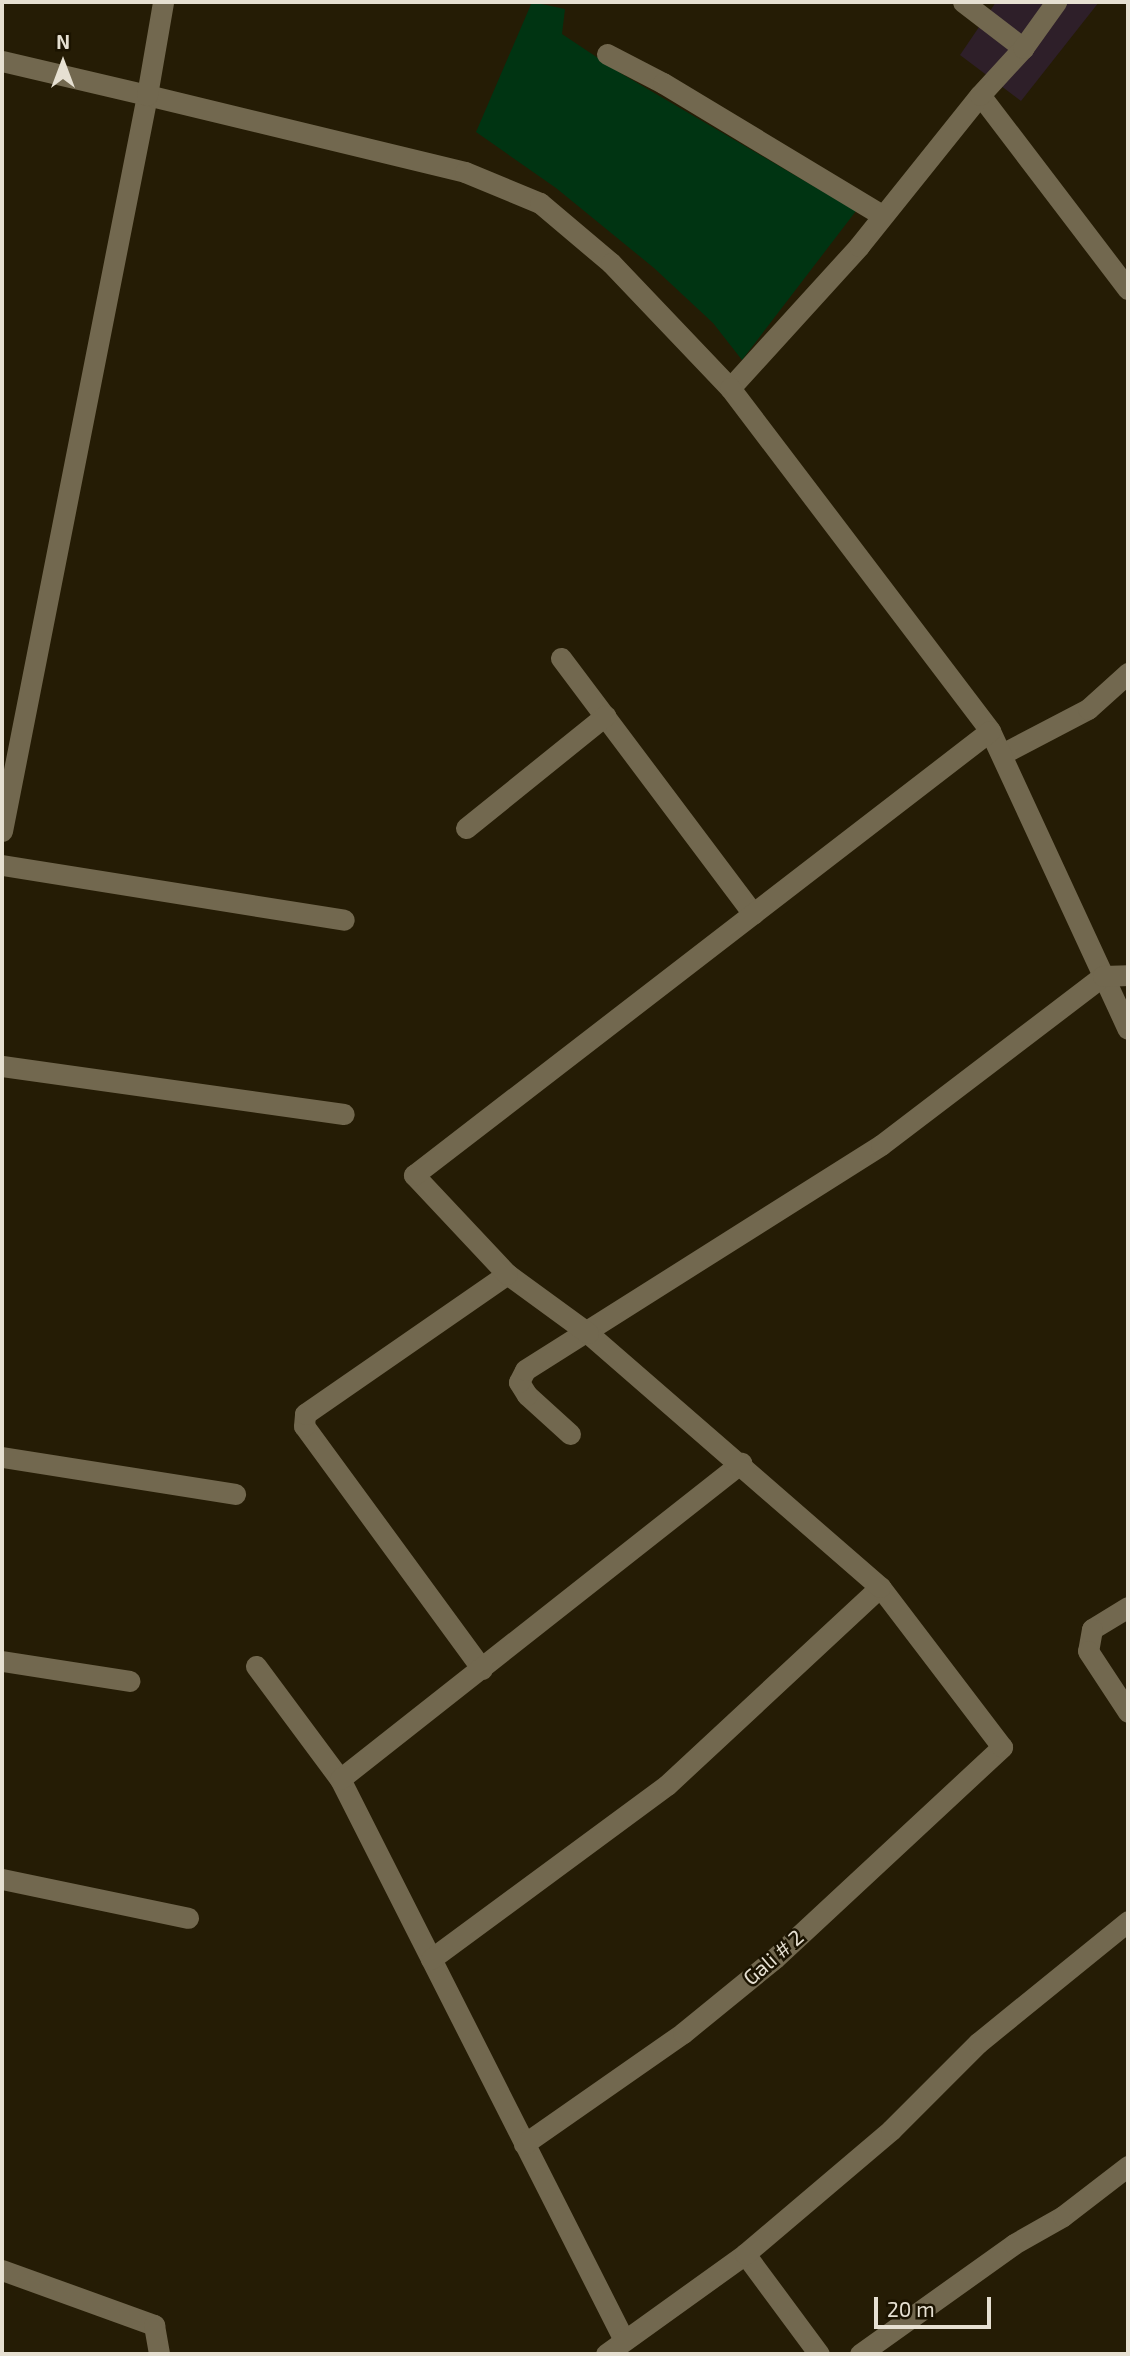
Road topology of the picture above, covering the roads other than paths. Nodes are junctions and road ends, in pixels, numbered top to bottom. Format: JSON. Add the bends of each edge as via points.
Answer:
{"nodes":[{"id":1,"x":163,"y":2,"type":"edge"},
{"id":2,"x":963,"y":2,"type":"edge"},
{"id":3,"x":1055,"y":2,"type":"edge"},
{"id":4,"x":1023,"y":48,"type":"junction"},
{"id":5,"x":607,"y":54,"type":"dead end"},
{"id":6,"x":2,"y":61,"type":"edge"},
{"id":7,"x":147,"y":95,"type":"junction"},
{"id":8,"x":980,"y":95,"type":"junction"},
{"id":9,"x":882,"y":215,"type":"junction"},
{"id":10,"x":1128,"y":289,"type":"edge"},
{"id":11,"x":730,"y":388,"type":"junction"},
{"id":12,"x":561,"y":658,"type":"dead end"},
{"id":13,"x":1128,"y":673,"type":"edge"},
{"id":14,"x":605,"y":716,"type":"junction"},
{"id":15,"x":990,"y":731,"type":"junction"},
{"id":16,"x":1002,"y":754,"type":"junction"},
{"id":17,"x":466,"y":828,"type":"dead end"},
{"id":18,"x":2,"y":831,"type":"edge"},
{"id":19,"x":2,"y":865,"type":"edge"},
{"id":20,"x":753,"y":914,"type":"junction"},
{"id":21,"x":344,"y":920,"type":"dead end"},
{"id":22,"x":1103,"y":975,"type":"junction"},
{"id":23,"x":1128,"y":975,"type":"edge"},
{"id":24,"x":1128,"y":1029,"type":"edge"},
{"id":25,"x":2,"y":1066,"type":"edge"},
{"id":26,"x":344,"y":1114,"type":"dead end"},
{"id":27,"x":507,"y":1274,"type":"junction"},
{"id":28,"x":588,"y":1333,"type":"junction"},
{"id":29,"x":570,"y":1434,"type":"dead end"},
{"id":30,"x":2,"y":1457,"type":"edge"},
{"id":31,"x":741,"y":1463,"type":"junction"},
{"id":32,"x":235,"y":1494,"type":"dead end"},
{"id":33,"x":880,"y":1587,"type":"junction"},
{"id":34,"x":1128,"y":1607,"type":"edge"},
{"id":35,"x":2,"y":1661,"type":"edge"},
{"id":36,"x":256,"y":1666,"type":"dead end"},
{"id":37,"x":482,"y":1669,"type":"junction"},
{"id":38,"x":129,"y":1681,"type":"dead end"},
{"id":39,"x":1128,"y":1712,"type":"edge"},
{"id":40,"x":340,"y":1779,"type":"junction"},
{"id":41,"x":2,"y":1879,"type":"edge"},
{"id":42,"x":188,"y":1917,"type":"dead end"},
{"id":43,"x":1128,"y":1921,"type":"edge"},
{"id":44,"x":431,"y":1959,"type":"junction"},
{"id":45,"x":524,"y":2144,"type":"junction"},
{"id":46,"x":1128,"y":2166,"type":"edge"},
{"id":47,"x":745,"y":2254,"type":"junction"},
{"id":48,"x":2,"y":2270,"type":"edge"},
{"id":49,"x":624,"y":2340,"type":"junction"},
{"id":50,"x":159,"y":2354,"type":"edge"},
{"id":51,"x":606,"y":2354,"type":"edge"},
{"id":52,"x":819,"y":2354,"type":"edge"},
{"id":53,"x":860,"y":2354,"type":"edge"}],
"edges":[{"from":1,"to":7,"type":"street"},
{"from":2,"to":4,"type":"street"},
{"from":3,"to":4,"type":"street"},
{"from":4,"to":8,"type":"street"},
{"from":5,"to":9,"type":"street"},
{"from":6,"to":7,"type":"street"},
{"from":7,"to":11,"type":"street","via":[[465,172],[540,203],[611,263]]},
{"from":7,"to":18,"type":"street"},
{"from":8,"to":9,"type":"street"},
{"from":8,"to":10,"type":"street"},
{"from":9,"to":11,"type":"street"},
{"from":11,"to":15,"type":"street"},
{"from":12,"to":14,"type":"street"},
{"from":13,"to":16,"type":"street","via":[[1088,709]]},
{"from":14,"to":17,"type":"street"},
{"from":14,"to":20,"type":"street"},
{"from":15,"to":16,"type":"street"},
{"from":15,"to":20,"type":"street"},
{"from":16,"to":22,"type":"street"},
{"from":19,"to":21,"type":"street"},
{"from":20,"to":27,"type":"street","via":[[414,1175]]},
{"from":22,"to":23,"type":"street"},
{"from":22,"to":24,"type":"street"},
{"from":22,"to":28,"type":"street","via":[[881,1145]]},
{"from":25,"to":26,"type":"street"},
{"from":27,"to":28,"type":"street"},
{"from":27,"to":37,"type":"street","via":[[305,1414],[303,1426]]},
{"from":28,"to":29,"type":"street","via":[[525,1370],[519,1382]]},
{"from":28,"to":31,"type":"street"},
{"from":30,"to":32,"type":"street"},
{"from":31,"to":33,"type":"street"},
{"from":31,"to":37,"type":"street"},
{"from":33,"to":44,"type":"street","via":[[667,1785]]},
{"from":33,"to":45,"type":"street","name":"Gali # 2","via":[[1002,1747],[775,1958],[683,2033]]},
{"from":34,"to":39,"type":"street","via":[[1092,1629],[1088,1651]]},
{"from":35,"to":38,"type":"street"},
{"from":36,"to":40,"type":"street"},
{"from":37,"to":40,"type":"street"},
{"from":40,"to":44,"type":"street"},
{"from":41,"to":42,"type":"street"},
{"from":43,"to":47,"type":"street","via":[[978,2043],[891,2130]]},
{"from":44,"to":45,"type":"street"},
{"from":45,"to":49,"type":"street"},
{"from":46,"to":53,"type":"street","via":[[1063,2216],[1014,2244]]},
{"from":47,"to":49,"type":"street"},
{"from":47,"to":52,"type":"street"},
{"from":48,"to":50,"type":"street","via":[[154,2325]]},
{"from":49,"to":51,"type":"street"}]}
